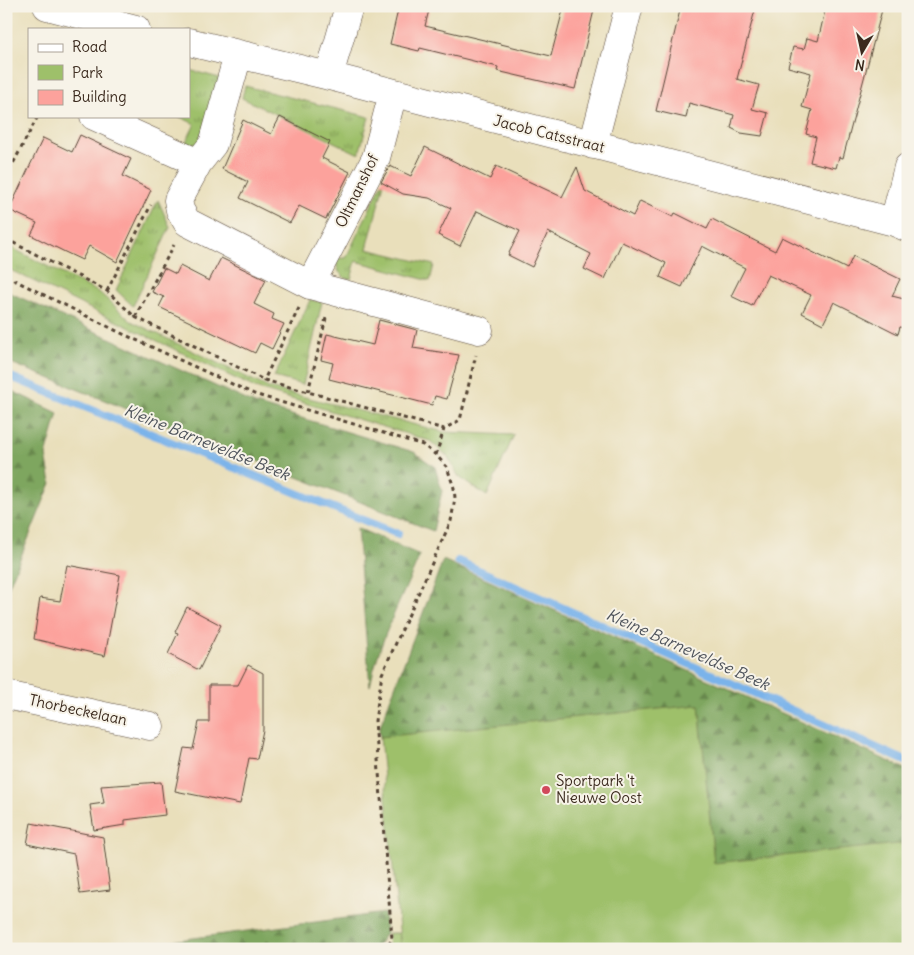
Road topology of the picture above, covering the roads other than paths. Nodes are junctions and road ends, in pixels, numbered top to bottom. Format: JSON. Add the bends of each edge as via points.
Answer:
{"nodes":[{"id":1,"x":47,"y":6,"type":"edge"},
{"id":2,"x":349,"y":6,"type":"edge"},
{"id":3,"x":629,"y":6,"type":"edge"},
{"id":4,"x":78,"y":10,"type":"edge"},
{"id":5,"x":133,"y":28,"type":"edge"},
{"id":6,"x":190,"y":42,"type":"edge"},
{"id":7,"x":238,"y":56,"type":"junction"},
{"id":8,"x":329,"y":76,"type":"junction"},
{"id":9,"x":393,"y":93,"type":"junction"},
{"id":10,"x":98,"y":118,"type":"edge"},
{"id":11,"x":593,"y":145,"type":"junction"},
{"id":12,"x":198,"y":164,"type":"junction"},
{"id":13,"x":908,"y":167,"type":"edge"},
{"id":14,"x":901,"y":225,"type":"edge"},
{"id":15,"x":321,"y":288,"type":"junction"},
{"id":16,"x":479,"y":330,"type":"road end"},
{"id":17,"x":6,"y":695,"type":"edge"},
{"id":18,"x":150,"y":726,"type":"dead end"}],
"edges":[{"from":1,"to":4,"type":"street"},
{"from":2,"to":8,"type":"street"},
{"from":3,"to":11,"type":"street"},
{"from":4,"to":5,"type":"street"},
{"from":6,"to":7,"type":"street","name":"Jacob Catsstraat"},
{"from":7,"to":8,"type":"street","name":"Jacob Catsstraat"},
{"from":7,"to":12,"type":"street","via":[[213,144]]},
{"from":8,"to":9,"type":"street","name":"Jacob Catsstraat"},
{"from":9,"to":11,"type":"street","name":"Jacob Catsstraat"},
{"from":9,"to":15,"type":"street","name":"Oltmanshof","via":[[376,158]]},
{"from":10,"to":12,"type":"street"},
{"from":11,"to":14,"type":"street","name":"Jacob Catsstraat"},
{"from":12,"to":15,"type":"street","via":[[178,200],[187,222]]},
{"from":13,"to":14,"type":"street"},
{"from":15,"to":16,"type":"street"},
{"from":17,"to":18,"type":"street","name":"Thorbeckelaan"}]}
